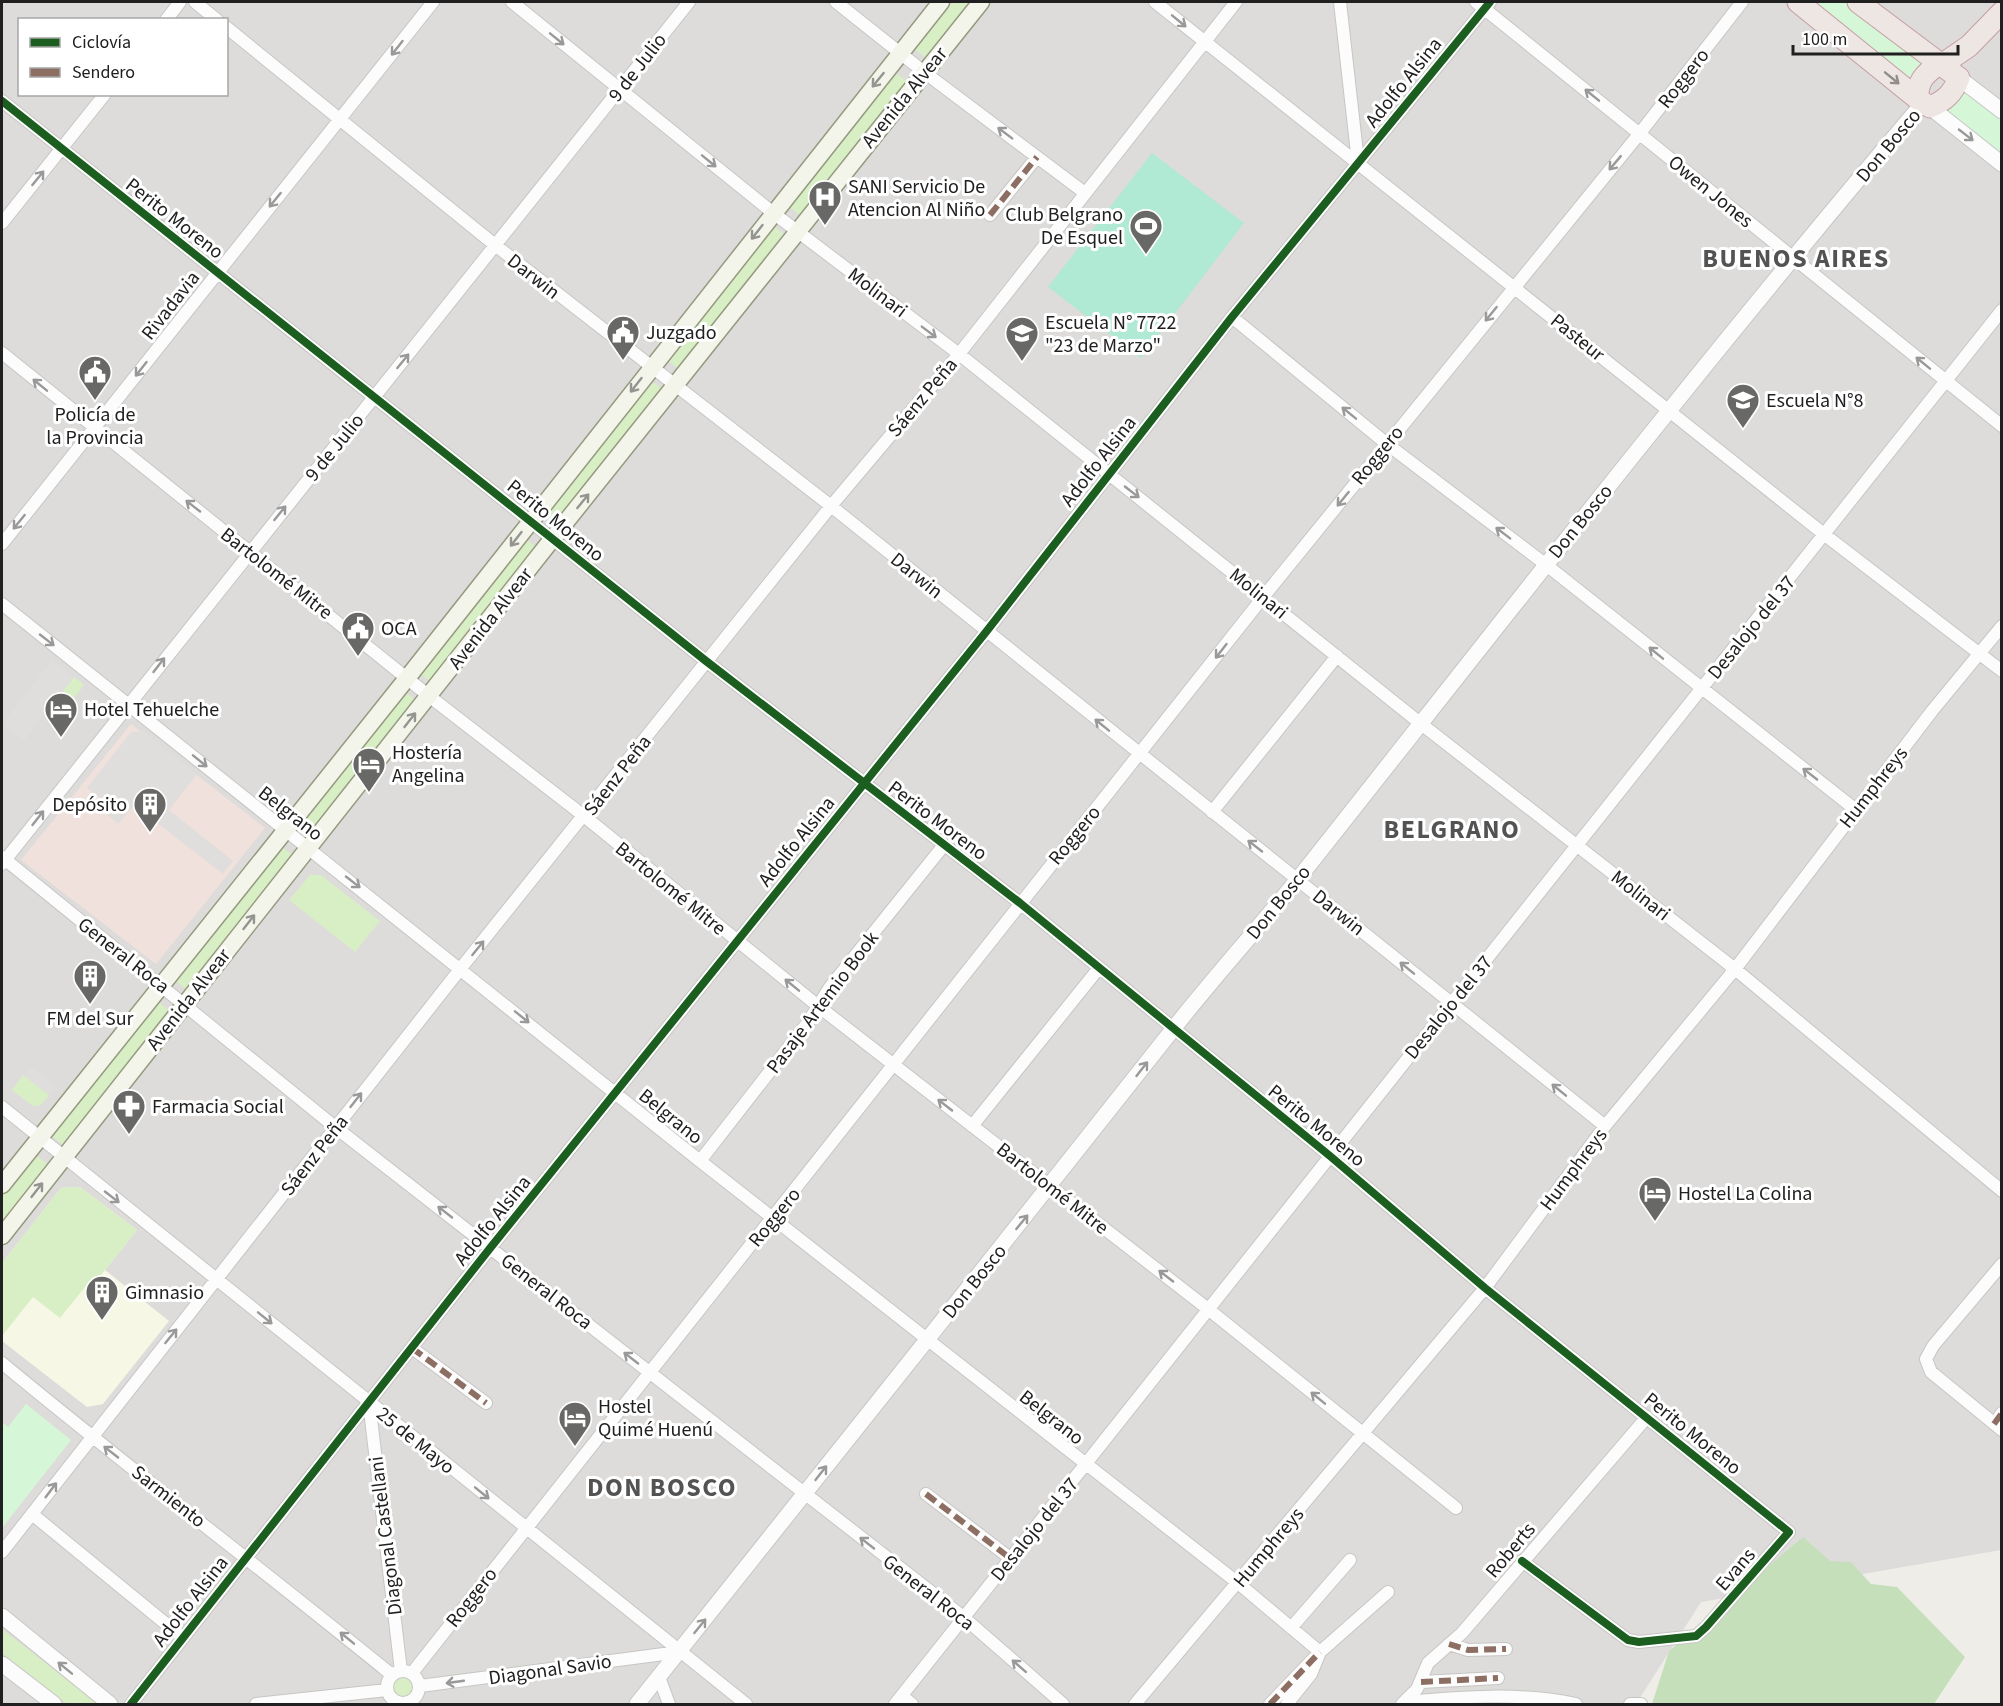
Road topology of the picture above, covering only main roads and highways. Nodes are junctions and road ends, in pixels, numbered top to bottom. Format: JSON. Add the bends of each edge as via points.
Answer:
{"nodes":[{"id":1,"x":941,"y":2,"type":"edge"},
{"id":2,"x":981,"y":2,"type":"edge"},
{"id":3,"x":1798,"y":2,"type":"edge"},
{"id":4,"x":1858,"y":2,"type":"edge"},
{"id":5,"x":2001,"y":12,"type":"edge"},
{"id":6,"x":1949,"y":71,"type":"junction"},
{"id":7,"x":1924,"y":103,"type":"junction"},
{"id":8,"x":2,"y":1185,"type":"edge"},
{"id":9,"x":2,"y":1236,"type":"edge"}],
"edges":[{"from":1,"to":8,"type":"main road","name":"Avenida Alvear","one_way":true},
{"from":9,"to":2,"type":"main road","name":"Avenida Alvear","one_way":true},
{"from":3,"to":7,"type":"highway","one_way":true},
{"from":4,"to":6,"type":"highway"},
{"from":5,"to":6,"type":"highway"},
{"from":6,"to":7,"type":"highway","via":[[1950,95],[1942,102]]},
{"from":6,"to":7,"type":"highway","via":[[1924,76],[1918,86]]}]}
